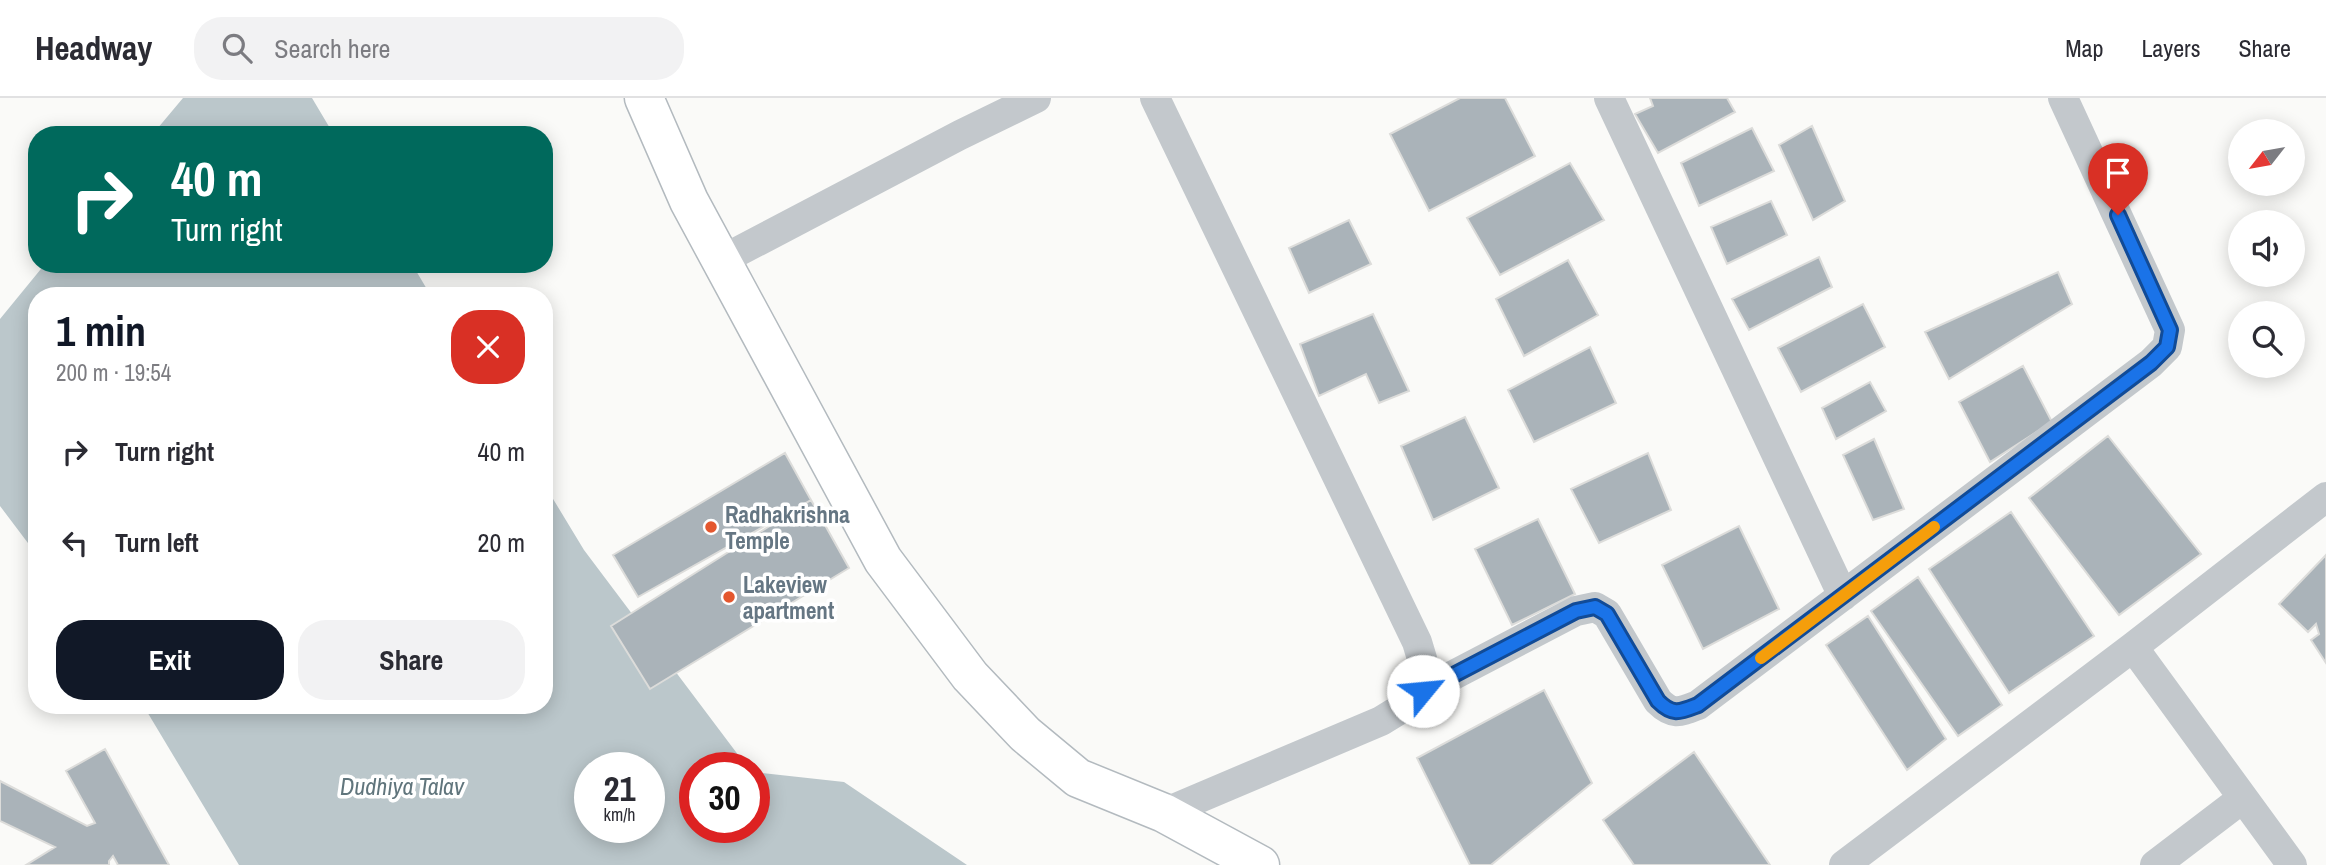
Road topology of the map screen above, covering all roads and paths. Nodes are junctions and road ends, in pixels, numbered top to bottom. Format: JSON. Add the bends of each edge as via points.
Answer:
{"nodes":[{"id":1,"x":643,"y":98,"type":"edge"},
{"id":2,"x":1037,"y":98,"type":"edge"},
{"id":3,"x":1155,"y":98,"type":"edge"},
{"id":4,"x":1609,"y":98,"type":"edge"},
{"id":5,"x":2063,"y":98,"type":"edge"},
{"id":6,"x":720,"y":261,"type":"junction"},
{"id":7,"x":2326,"y":497,"type":"edge"},
{"id":8,"x":1843,"y":596,"type":"junction"},
{"id":9,"x":2133,"y":647,"type":"junction"},
{"id":10,"x":1423,"y":691,"type":"junction"},
{"id":11,"x":2243,"y":798,"type":"junction"},
{"id":12,"x":1164,"y":813,"type":"junction"},
{"id":13,"x":1260,"y":865,"type":"edge"},
{"id":14,"x":1844,"y":865,"type":"edge"},
{"id":15,"x":2155,"y":865,"type":"edge"},
{"id":16,"x":2292,"y":865,"type":"edge"}],
"edges":[{"from":1,"to":6,"type":"main road"},
{"from":2,"to":6,"type":"street"},
{"from":3,"to":10,"type":"street","via":[[1417,642],[1426,672]]},
{"from":4,"to":8,"type":"street"},
{"from":5,"to":8,"type":"street","via":[[2162,309],[2170,330],[2167,347]]},
{"from":6,"to":12,"type":"main road","via":[[883,560],[970,676],[1025,733],[1078,778]]},
{"from":7,"to":9,"type":"street"},
{"from":8,"to":10,"type":"street","via":[[1698,705],[1679,712],[1667,710],[1658,701],[1607,614],[1595,607],[1576,611]]},
{"from":9,"to":11,"type":"street"},
{"from":9,"to":14,"type":"street"},
{"from":10,"to":12,"type":"street","via":[[1381,721]]},
{"from":11,"to":15,"type":"street"},
{"from":11,"to":16,"type":"street"},
{"from":12,"to":13,"type":"main road"}]}
